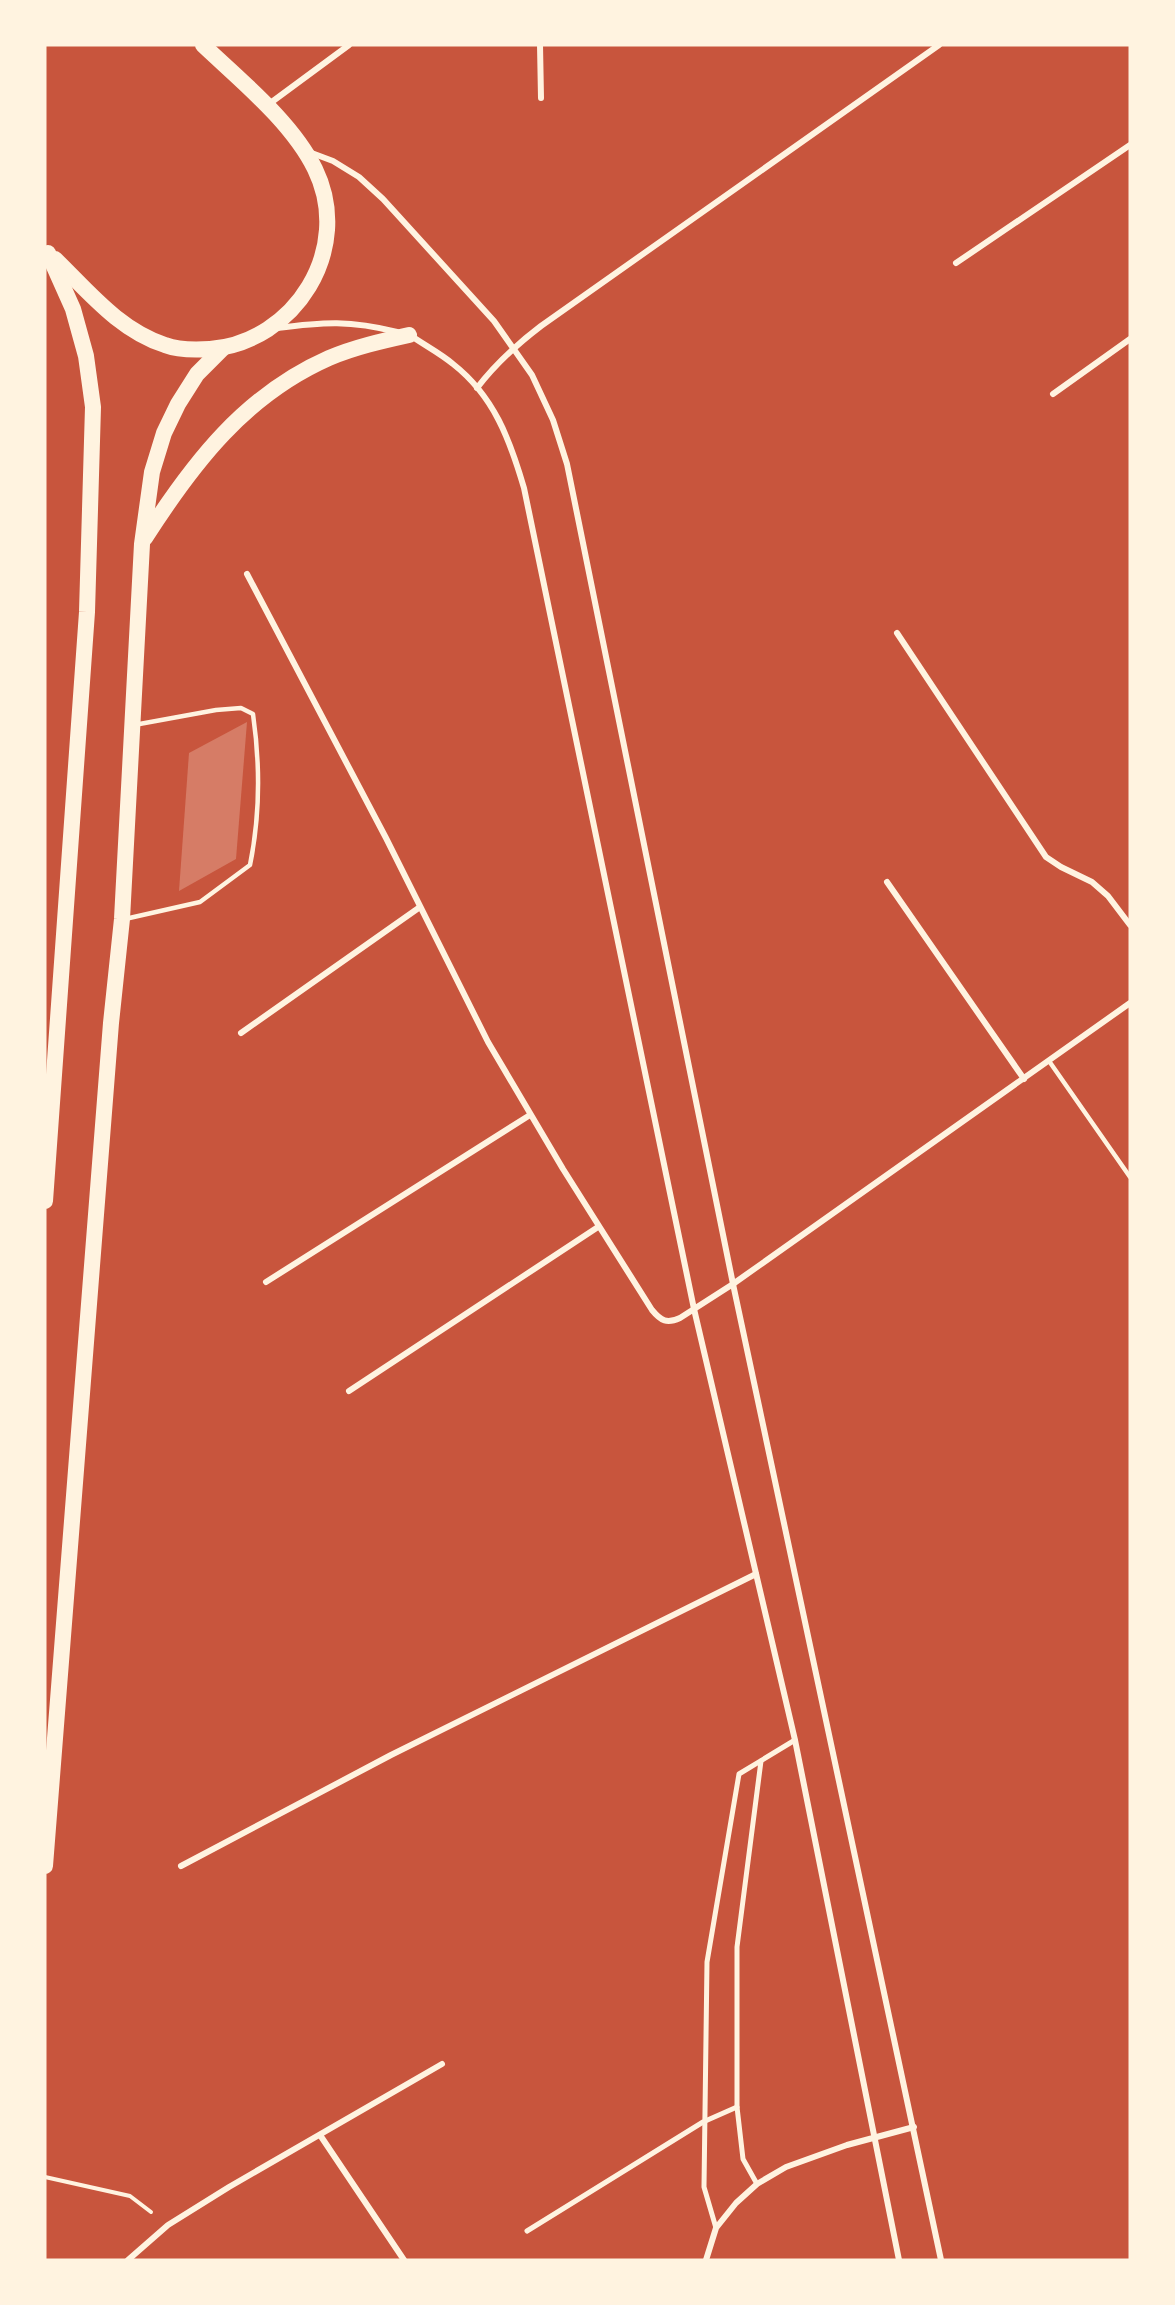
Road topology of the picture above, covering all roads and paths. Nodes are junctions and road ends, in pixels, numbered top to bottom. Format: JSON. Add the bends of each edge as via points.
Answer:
{"nodes":[{"id":1,"x":203,"y":45,"type":"edge"},
{"id":2,"x":349,"y":45,"type":"edge"},
{"id":3,"x":540,"y":45,"type":"edge"},
{"id":4,"x":939,"y":45,"type":"edge"},
{"id":5,"x":541,"y":98,"type":"dead end"},
{"id":6,"x":266,"y":106,"type":"junction"},
{"id":7,"x":1130,"y":145,"type":"edge"},
{"id":8,"x":304,"y":151,"type":"junction"},
{"id":9,"x":47,"y":251,"type":"edge"},
{"id":10,"x":956,"y":263,"type":"dead end"},
{"id":11,"x":270,"y":329,"type":"junction"},
{"id":12,"x":409,"y":334,"type":"junction"},
{"id":13,"x":1130,"y":339,"type":"edge"},
{"id":14,"x":514,"y":346,"type":"junction"},
{"id":15,"x":223,"y":348,"type":"junction"},
{"id":16,"x":477,"y":388,"type":"junction"},
{"id":17,"x":1053,"y":394,"type":"dead end"},
{"id":18,"x":142,"y":544,"type":"junction"},
{"id":19,"x":247,"y":574,"type":"dead end"},
{"id":20,"x":897,"y":633,"type":"dead end"},
{"id":21,"x":132,"y":726,"type":"junction"},
{"id":22,"x":887,"y":882,"type":"dead end"},
{"id":23,"x":420,"y":907,"type":"junction"},
{"id":24,"x":123,"y":919,"type":"junction"},
{"id":25,"x":1130,"y":925,"type":"edge"},
{"id":26,"x":1130,"y":1003,"type":"edge"},
{"id":27,"x":242,"y":1033,"type":"dead end"},
{"id":28,"x":1048,"y":1061,"type":"junction"},
{"id":29,"x":1024,"y":1078,"type":"junction"},
{"id":30,"x":530,"y":1115,"type":"junction"},
{"id":31,"x":1130,"y":1177,"type":"edge"},
{"id":32,"x":45,"y":1202,"type":"edge"},
{"id":33,"x":598,"y":1227,"type":"junction"},
{"id":34,"x":266,"y":1282,"type":"dead end"},
{"id":35,"x":733,"y":1284,"type":"junction"},
{"id":36,"x":694,"y":1309,"type":"junction"},
{"id":37,"x":349,"y":1392,"type":"dead end"},
{"id":38,"x":756,"y":1574,"type":"junction"},
{"id":39,"x":795,"y":1740,"type":"junction"},
{"id":40,"x":761,"y":1761,"type":"junction"},
{"id":41,"x":45,"y":1866,"type":"edge"},
{"id":42,"x":181,"y":1866,"type":"dead end"},
{"id":43,"x":442,"y":2064,"type":"dead end"},
{"id":44,"x":737,"y":2107,"type":"junction"},
{"id":45,"x":704,"y":2122,"type":"junction"},
{"id":46,"x":914,"y":2127,"type":"junction"},
{"id":47,"x":320,"y":2134,"type":"junction"},
{"id":48,"x":875,"y":2136,"type":"junction"},
{"id":49,"x":45,"y":2177,"type":"edge"},
{"id":50,"x":757,"y":2184,"type":"junction"},
{"id":51,"x":130,"y":2196,"type":"dead end"},
{"id":52,"x":716,"y":2229,"type":"junction"},
{"id":53,"x":527,"y":2231,"type":"dead end"},
{"id":54,"x":128,"y":2260,"type":"edge"},
{"id":55,"x":404,"y":2260,"type":"edge"},
{"id":56,"x":706,"y":2260,"type":"edge"},
{"id":57,"x":899,"y":2260,"type":"edge"},
{"id":58,"x":940,"y":2260,"type":"edge"}],
"edges":[{"from":1,"to":6,"type":"highway"},
{"from":2,"to":6,"type":"street"},
{"from":3,"to":5,"type":"street"},
{"from":4,"to":14,"type":"street"},
{"from":6,"to":8,"type":"highway"},
{"from":7,"to":10,"type":"street"},
{"from":8,"to":11,"type":"highway","via":[[324,194],[327,229],[323,253],[304,295]]},
{"from":8,"to":14,"type":"street","via":[[333,161],[383,199]]},
{"from":9,"to":15,"type":"highway","via":[[115,318],[140,335],[167,346]]},
{"from":9,"to":32,"type":"highway","via":[[73,309],[86,356],[93,407],[87,612]]},
{"from":11,"to":12,"type":"street","via":[[326,322],[364,324]]},
{"from":11,"to":15,"type":"highway"},
{"from":12,"to":16,"type":"street","via":[[454,364]]},
{"from":12,"to":18,"type":"highway","via":[[330,358],[245,411],[200,459]]},
{"from":13,"to":17,"type":"street"},
{"from":14,"to":16,"type":"street"},
{"from":14,"to":35,"type":"street","via":[[553,420],[567,464]]},
{"from":15,"to":18,"type":"highway","via":[[197,374],[164,433],[152,472]]},
{"from":16,"to":36,"type":"street","via":[[495,411],[524,488]]},
{"from":18,"to":21,"type":"highway"},
{"from":19,"to":23,"type":"street"},
{"from":20,"to":25,"type":"street","via":[[1046,857],[1092,882]]},
{"from":21,"to":24,"type":"highway"},
{"from":21,"to":24,"type":"lane","via":[[241,708],[253,714],[258,749],[257,788],[250,865],[200,902]]},
{"from":22,"to":29,"type":"street"},
{"from":23,"to":27,"type":"street"},
{"from":23,"to":30,"type":"street","via":[[488,1042]]},
{"from":24,"to":41,"type":"highway","via":[[109,1047]]},
{"from":26,"to":28,"type":"street"},
{"from":28,"to":29,"type":"street"},
{"from":28,"to":31,"type":"lane"},
{"from":29,"to":35,"type":"street"},
{"from":30,"to":33,"type":"street"},
{"from":30,"to":34,"type":"street"},
{"from":33,"to":36,"type":"street","via":[[657,1317],[671,1322]]},
{"from":33,"to":37,"type":"street"},
{"from":35,"to":36,"type":"street"},
{"from":35,"to":46,"type":"street"},
{"from":36,"to":38,"type":"street"},
{"from":38,"to":39,"type":"street"},
{"from":38,"to":42,"type":"street","via":[[391,1755]]},
{"from":39,"to":40,"type":"street"},
{"from":39,"to":48,"type":"street"},
{"from":40,"to":44,"type":"street","via":[[737,1947]]},
{"from":40,"to":45,"type":"street","via":[[739,1774],[707,1962]]},
{"from":43,"to":47,"type":"street"},
{"from":44,"to":45,"type":"street"},
{"from":44,"to":50,"type":"street","via":[[743,2159]]},
{"from":45,"to":52,"type":"street","via":[[704,2187]]},
{"from":45,"to":53,"type":"street"},
{"from":46,"to":48,"type":"street"},
{"from":46,"to":58,"type":"street"},
{"from":47,"to":54,"type":"street","via":[[168,2225]]},
{"from":47,"to":55,"type":"street"},
{"from":48,"to":50,"type":"street","via":[[786,2167]]},
{"from":48,"to":57,"type":"street"},
{"from":49,"to":51,"type":"path"},
{"from":50,"to":52,"type":"street"},
{"from":52,"to":56,"type":"street"}]}
